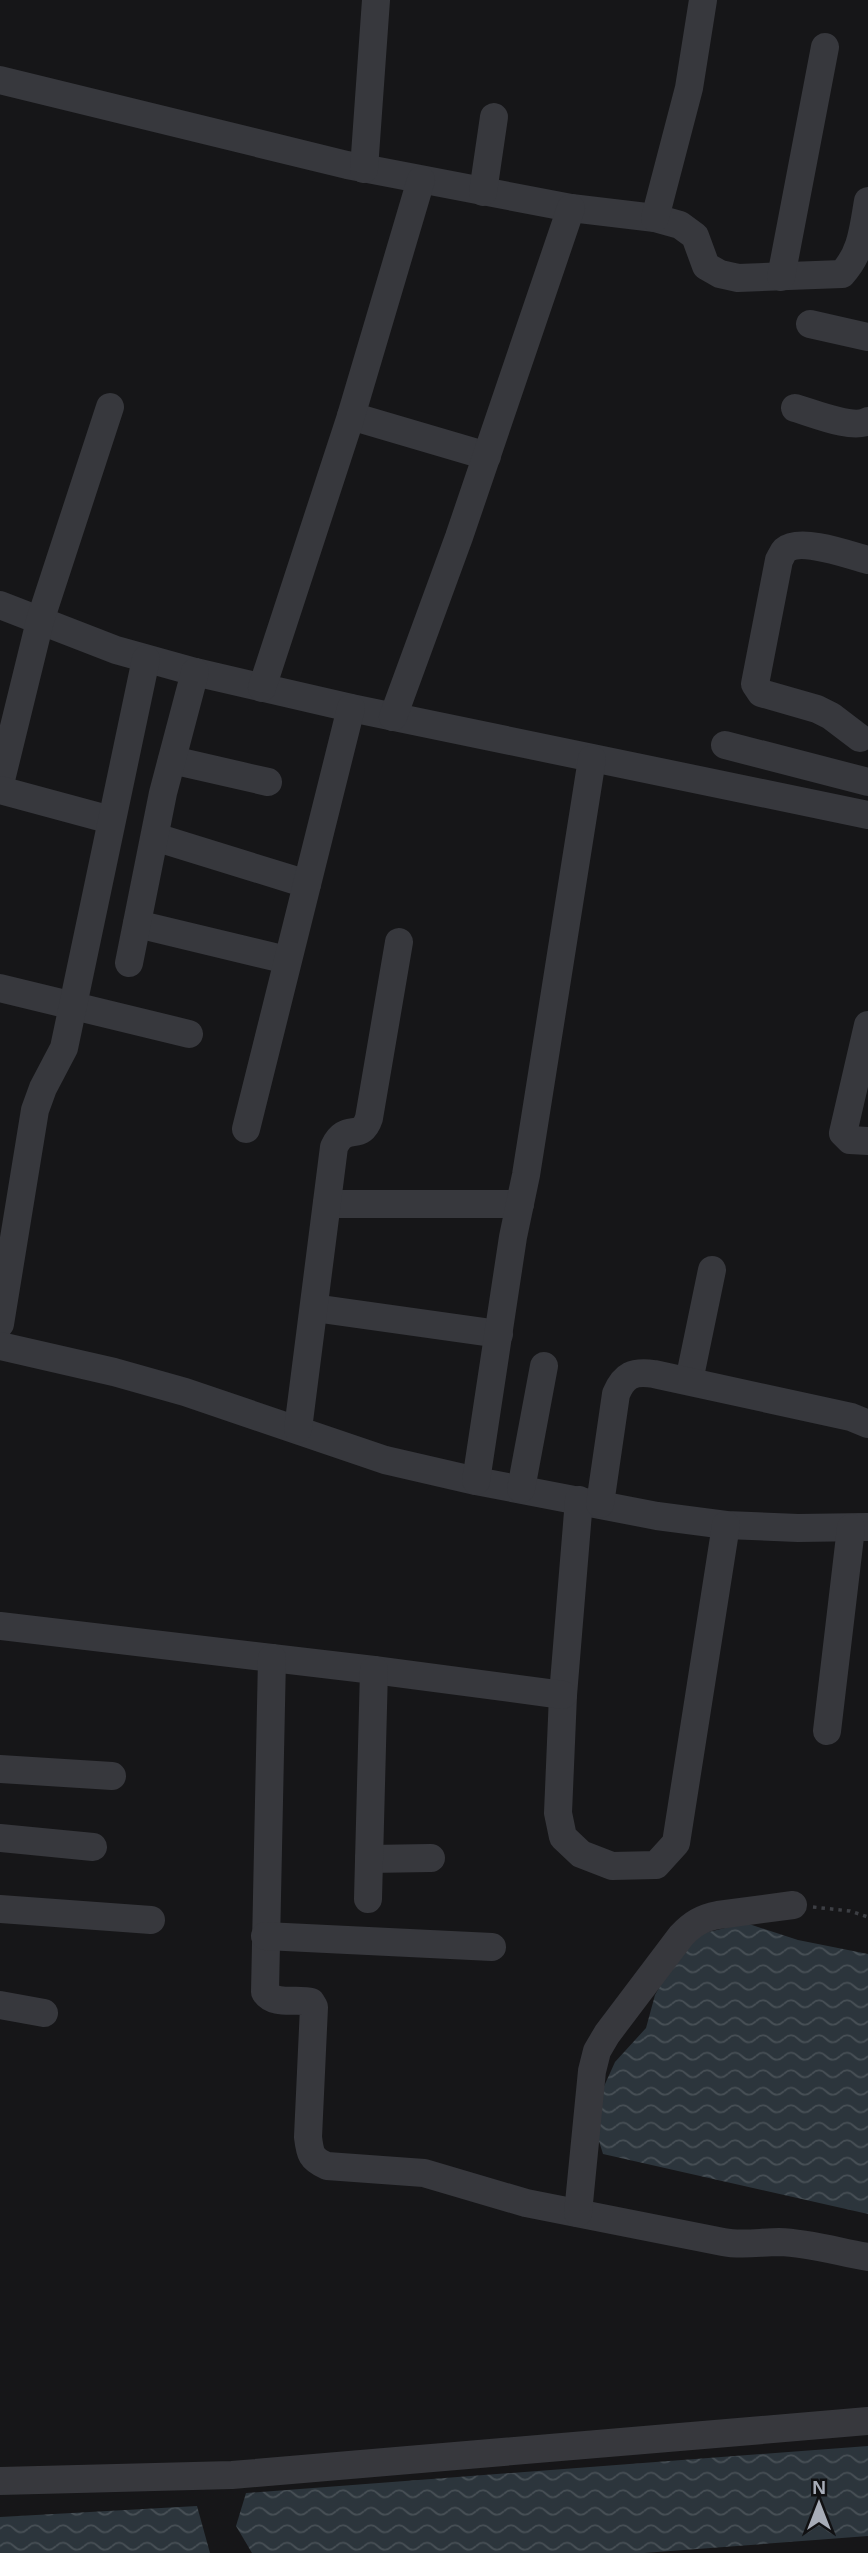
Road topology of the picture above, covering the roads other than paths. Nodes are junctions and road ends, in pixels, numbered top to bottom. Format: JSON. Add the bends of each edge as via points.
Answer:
{"nodes":[{"id":1,"x":376,"y":0,"type":"edge"},
{"id":2,"x":704,"y":0,"type":"edge"},
{"id":3,"x":825,"y":47,"type":"dead end"},
{"id":4,"x":0,"y":80,"type":"edge"},
{"id":5,"x":494,"y":117,"type":"dead end"},
{"id":6,"x":364,"y":169,"type":"junction"},
{"id":7,"x":421,"y":180,"type":"junction"},
{"id":8,"x":483,"y":192,"type":"junction"},
{"id":9,"x":868,"y":201,"type":"edge"},
{"id":10,"x":571,"y":208,"type":"junction"},
{"id":11,"x":655,"y":218,"type":"junction"},
{"id":12,"x":780,"y":277,"type":"junction"},
{"id":13,"x":810,"y":324,"type":"dead end"},
{"id":14,"x":868,"y":337,"type":"edge"},
{"id":15,"x":110,"y":407,"type":"dead end"},
{"id":16,"x":795,"y":408,"type":"dead end"},
{"id":17,"x":351,"y":416,"type":"junction"},
{"id":18,"x":868,"y":421,"type":"edge"},
{"id":19,"x":486,"y":456,"type":"junction"},
{"id":20,"x":868,"y":560,"type":"edge"},
{"id":21,"x":0,"y":604,"type":"edge"},
{"id":22,"x":40,"y":621,"type":"junction"},
{"id":23,"x":146,"y":659,"type":"junction"},
{"id":24,"x":195,"y":672,"type":"junction"},
{"id":25,"x":262,"y":688,"type":"junction"},
{"id":26,"x":351,"y":708,"type":"junction"},
{"id":27,"x":393,"y":717,"type":"junction"},
{"id":28,"x":864,"y":733,"type":"edge"},
{"id":29,"x":5,"y":738,"type":"edge"},
{"id":30,"x":726,"y":745,"type":"dead end"},
{"id":31,"x":592,"y":759,"type":"junction"},
{"id":32,"x":172,"y":760,"type":"junction"},
{"id":33,"x":857,"y":779,"type":"edge"},
{"id":34,"x":268,"y":782,"type":"dead end"},
{"id":35,"x":0,"y":787,"type":"edge"},
{"id":36,"x":838,"y":809,"type":"junction"},
{"id":37,"x":868,"y":815,"type":"edge"},
{"id":38,"x":111,"y":820,"type":"junction"},
{"id":39,"x":155,"y":837,"type":"junction"},
{"id":40,"x":307,"y":884,"type":"junction"},
{"id":41,"x":136,"y":924,"type":"junction"},
{"id":42,"x":399,"y":942,"type":"dead end"},
{"id":43,"x":287,"y":960,"type":"junction"},
{"id":44,"x":129,"y":963,"type":"dead end"},
{"id":45,"x":0,"y":988,"type":"edge"},
{"id":46,"x":71,"y":1006,"type":"junction"},
{"id":47,"x":868,"y":1025,"type":"edge"},
{"id":48,"x":189,"y":1034,"type":"dead end"},
{"id":49,"x":246,"y":1129,"type":"dead end"},
{"id":50,"x":868,"y":1141,"type":"edge"},
{"id":51,"x":520,"y":1204,"type":"junction"},
{"id":52,"x":327,"y":1205,"type":"junction"},
{"id":53,"x":712,"y":1270,"type":"dead end"},
{"id":54,"x":313,"y":1308,"type":"junction"},
{"id":55,"x":0,"y":1324,"type":"edge"},
{"id":56,"x":499,"y":1334,"type":"junction"},
{"id":57,"x":0,"y":1346,"type":"edge"},
{"id":58,"x":544,"y":1366,"type":"dead end"},
{"id":59,"x":689,"y":1381,"type":"junction"},
{"id":60,"x":868,"y":1424,"type":"edge"},
{"id":61,"x":298,"y":1429,"type":"junction"},
{"id":62,"x":476,"y":1481,"type":"junction"},
{"id":63,"x":521,"y":1489,"type":"junction"},
{"id":64,"x":590,"y":1502,"type":"junction"},
{"id":65,"x":726,"y":1525,"type":"junction"},
{"id":66,"x":860,"y":1528,"type":"edge"},
{"id":67,"x":0,"y":1626,"type":"edge"},
{"id":68,"x":272,"y":1658,"type":"junction"},
{"id":69,"x":374,"y":1670,"type":"junction"},
{"id":70,"x":563,"y":1695,"type":"junction"},
{"id":71,"x":827,"y":1731,"type":"dead end"},
{"id":72,"x":0,"y":1769,"type":"edge"},
{"id":73,"x":112,"y":1776,"type":"dead end"},
{"id":74,"x":0,"y":1838,"type":"edge"},
{"id":75,"x":93,"y":1847,"type":"dead end"},
{"id":76,"x":431,"y":1858,"type":"dead end"},
{"id":77,"x":369,"y":1859,"type":"junction"},
{"id":78,"x":368,"y":1899,"type":"dead end"},
{"id":79,"x":793,"y":1905,"type":"road end"},
{"id":80,"x":0,"y":1909,"type":"edge"},
{"id":81,"x":151,"y":1920,"type":"dead end"},
{"id":82,"x":265,"y":1936,"type":"junction"},
{"id":83,"x":492,"y":1947,"type":"dead end"},
{"id":84,"x":0,"y":2005,"type":"edge"},
{"id":85,"x":44,"y":2013,"type":"dead end"},
{"id":86,"x":579,"y":2213,"type":"junction"},
{"id":87,"x":868,"y":2257,"type":"edge"},
{"id":88,"x":868,"y":2421,"type":"edge"},
{"id":89,"x":0,"y":2482,"type":"edge"}],
"edges":[{"from":1,"to":6,"type":"street"},
{"from":2,"to":11,"type":"street","via":[[690,88]]},
{"from":3,"to":12,"type":"street"},
{"from":4,"to":6,"type":"street"},
{"from":5,"to":8,"type":"street"},
{"from":6,"to":7,"type":"street"},
{"from":7,"to":8,"type":"street"},
{"from":7,"to":17,"type":"street"},
{"from":8,"to":10,"type":"street"},
{"from":9,"to":12,"type":"street","via":[[859,247],[842,274]]},
{"from":10,"to":11,"type":"street"},
{"from":10,"to":19,"type":"street"},
{"from":11,"to":12,"type":"street","via":[[680,225],[695,236],[706,266],[720,274]]},
{"from":13,"to":14,"type":"street"},
{"from":15,"to":22,"type":"street"},
{"from":16,"to":18,"type":"street","via":[[849,424],[861,426]]},
{"from":17,"to":19,"type":"street"},
{"from":17,"to":25,"type":"street"},
{"from":19,"to":27,"type":"street"},
{"from":20,"to":28,"type":"street","via":[[811,545],[785,550],[779,560],[755,684],[761,692],[817,709]]},
{"from":21,"to":22,"type":"street"},
{"from":22,"to":23,"type":"street"},
{"from":22,"to":29,"type":"street"},
{"from":23,"to":24,"type":"street"},
{"from":23,"to":38,"type":"street"},
{"from":24,"to":25,"type":"street"},
{"from":24,"to":32,"type":"street"},
{"from":25,"to":26,"type":"street"},
{"from":26,"to":27,"type":"street"},
{"from":26,"to":40,"type":"street"},
{"from":27,"to":31,"type":"street"},
{"from":28,"to":33,"type":"street","via":[[852,748]]},
{"from":29,"to":35,"type":"street"},
{"from":30,"to":33,"type":"street"},
{"from":31,"to":36,"type":"street"},
{"from":31,"to":51,"type":"street"},
{"from":32,"to":34,"type":"street"},
{"from":32,"to":39,"type":"street"},
{"from":33,"to":36,"type":"street"},
{"from":35,"to":38,"type":"street"},
{"from":36,"to":37,"type":"street"},
{"from":38,"to":46,"type":"street"},
{"from":39,"to":40,"type":"street"},
{"from":39,"to":41,"type":"street"},
{"from":40,"to":43,"type":"street"},
{"from":41,"to":43,"type":"street"},
{"from":41,"to":44,"type":"street"},
{"from":42,"to":52,"type":"street","via":[[369,1118],[359,1132],[344,1132],[334,1147]]},
{"from":43,"to":49,"type":"street"},
{"from":45,"to":46,"type":"street"},
{"from":46,"to":48,"type":"street"},
{"from":46,"to":55,"type":"street","via":[[64,1048],[35,1110]]},
{"from":47,"to":50,"type":"street","via":[[843,1133],[850,1140]]},
{"from":51,"to":52,"type":"street"},
{"from":51,"to":56,"type":"street"},
{"from":52,"to":54,"type":"street"},
{"from":53,"to":59,"type":"street"},
{"from":54,"to":56,"type":"street"},
{"from":54,"to":61,"type":"street"},
{"from":56,"to":62,"type":"street"},
{"from":57,"to":61,"type":"street","via":[[173,1388]]},
{"from":58,"to":63,"type":"street"},
{"from":59,"to":60,"type":"street"},
{"from":59,"to":64,"type":"street","via":[[640,1372],[621,1381]]},
{"from":61,"to":62,"type":"street","via":[[385,1460]]},
{"from":62,"to":63,"type":"street"},
{"from":63,"to":64,"type":"street"},
{"from":64,"to":65,"type":"street"},
{"from":64,"to":70,"type":"street"},
{"from":65,"to":66,"type":"street"},
{"from":65,"to":70,"type":"street","via":[[676,1843],[656,1865],[612,1866],[581,1854],[563,1837],[558,1813]]},
{"from":66,"to":71,"type":"street"},
{"from":67,"to":68,"type":"street"},
{"from":68,"to":69,"type":"street"},
{"from":68,"to":82,"type":"street"},
{"from":69,"to":70,"type":"street"},
{"from":69,"to":77,"type":"street"},
{"from":72,"to":73,"type":"street"},
{"from":74,"to":75,"type":"street"},
{"from":76,"to":77,"type":"street"},
{"from":77,"to":78,"type":"street"},
{"from":79,"to":86,"type":"street","via":[[718,1914],[692,1925],[607,2035],[592,2071]]},
{"from":80,"to":81,"type":"street"},
{"from":82,"to":83,"type":"street"},
{"from":82,"to":86,"type":"street","via":[[268,1997],[311,2002],[314,2007],[308,2137],[314,2161],[327,2166],[424,2173],[497,2196]]},
{"from":84,"to":85,"type":"street"},
{"from":86,"to":87,"type":"street","via":[[739,2245],[800,2244]]},
{"from":88,"to":89,"type":"street","via":[[232,2475]]}]}
